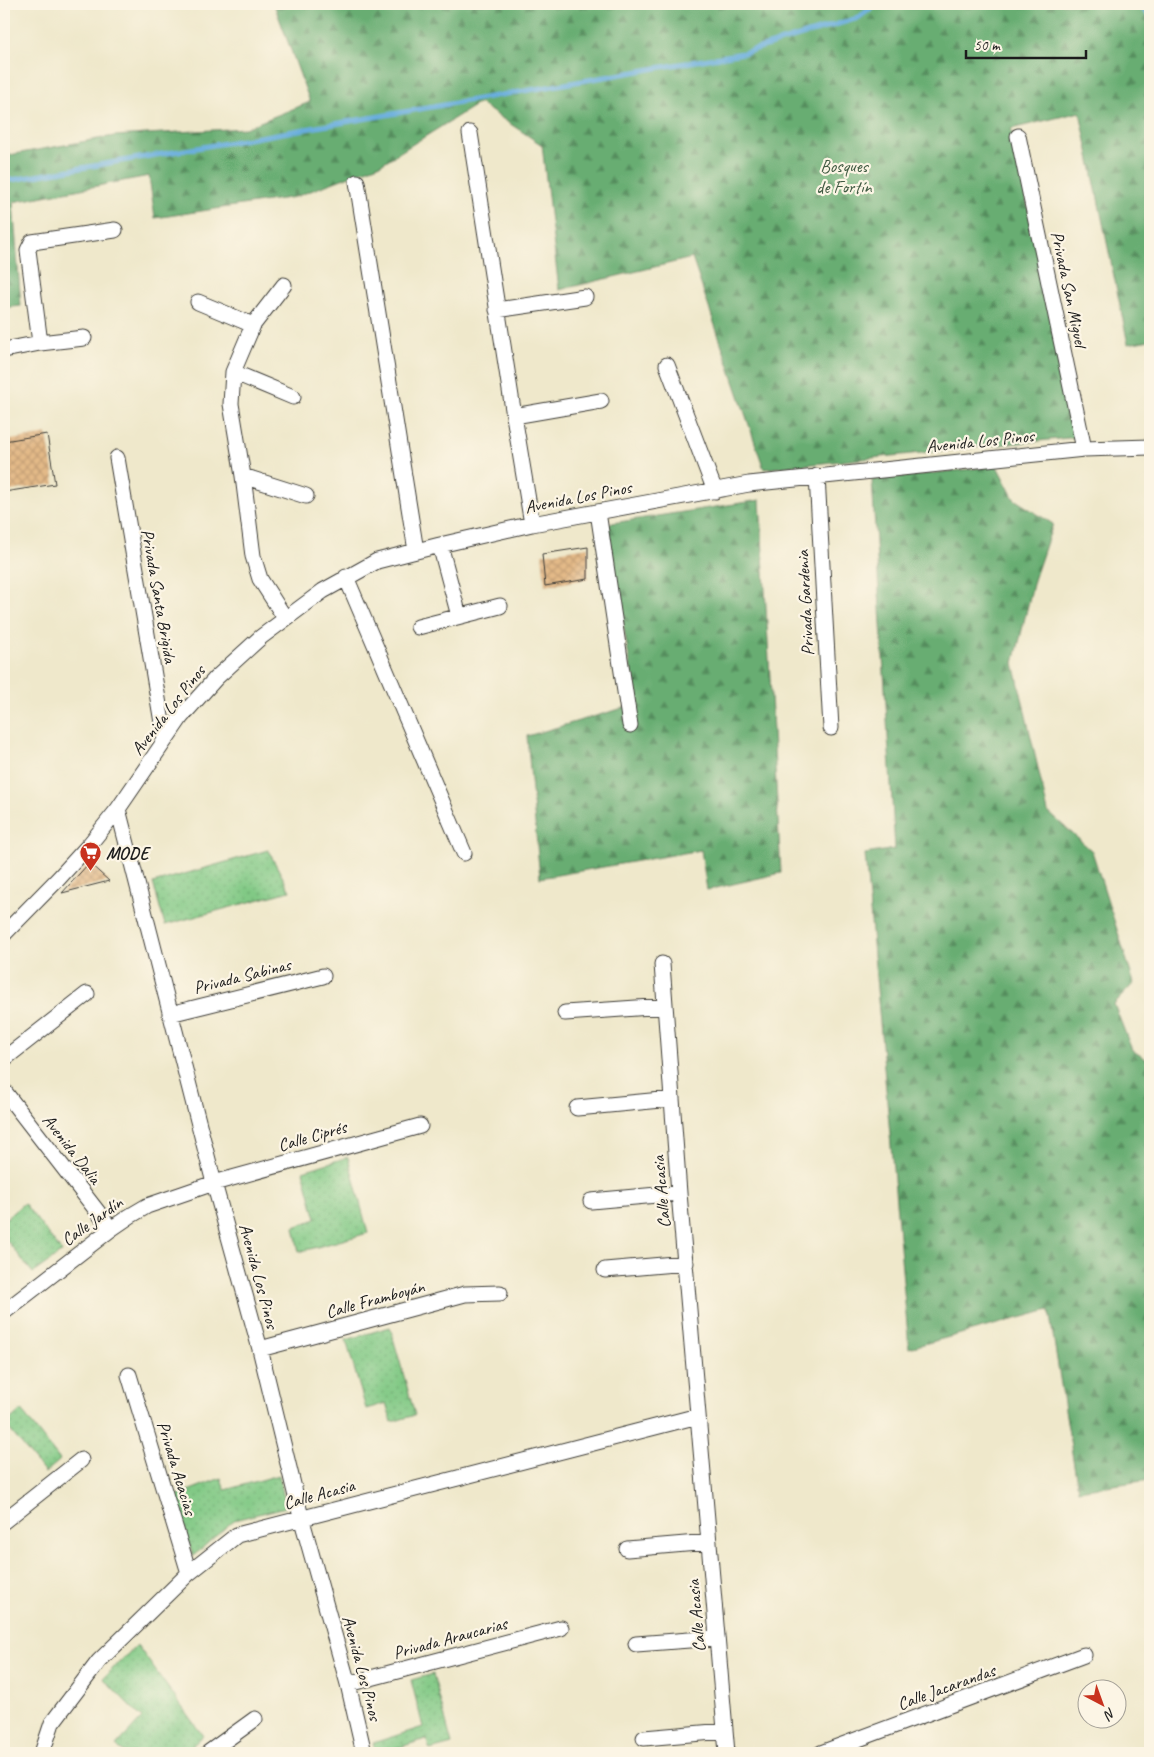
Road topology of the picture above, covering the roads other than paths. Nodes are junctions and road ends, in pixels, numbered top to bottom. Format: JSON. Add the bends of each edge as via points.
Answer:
{"nodes":[{"id":1,"x":470,"y":133,"type":"dead end"},
{"id":2,"x":1018,"y":136,"type":"dead end"},
{"id":3,"x":357,"y":182,"type":"dead end"},
{"id":4,"x":115,"y":230,"type":"dead end"},
{"id":5,"x":284,"y":285,"type":"dead end"},
{"id":6,"x":585,"y":297,"type":"dead end"},
{"id":7,"x":198,"y":302,"type":"dead end"},
{"id":8,"x":497,"y":310,"type":"junction"},
{"id":9,"x":253,"y":325,"type":"junction"},
{"id":10,"x":84,"y":338,"type":"dead end"},
{"id":11,"x":40,"y":343,"type":"junction"},
{"id":12,"x":4,"y":350,"type":"edge"},
{"id":13,"x":667,"y":365,"type":"dead end"},
{"id":14,"x":233,"y":372,"type":"junction"},
{"id":15,"x":293,"y":397,"type":"dead end"},
{"id":16,"x":601,"y":401,"type":"dead end"},
{"id":17,"x":514,"y":416,"type":"junction"},
{"id":18,"x":1150,"y":447,"type":"edge"},
{"id":19,"x":1084,"y":449,"type":"junction"},
{"id":20,"x":117,"y":458,"type":"dead end"},
{"id":21,"x":243,"y":476,"type":"junction"},
{"id":22,"x":817,"y":476,"type":"junction"},
{"id":23,"x":715,"y":491,"type":"junction"},
{"id":24,"x":306,"y":496,"type":"dead end"},
{"id":25,"x":598,"y":512,"type":"junction"},
{"id":26,"x":532,"y":524,"type":"junction"},
{"id":27,"x":440,"y":545,"type":"junction"},
{"id":28,"x":416,"y":551,"type":"junction"},
{"id":29,"x":346,"y":577,"type":"junction"},
{"id":30,"x":500,"y":606,"type":"dead end"},
{"id":31,"x":459,"y":616,"type":"junction"},
{"id":32,"x":285,"y":618,"type":"junction"},
{"id":33,"x":418,"y":627,"type":"dead end"},
{"id":34,"x":630,"y":725,"type":"dead end"},
{"id":35,"x":831,"y":728,"type":"dead end"},
{"id":36,"x":164,"y":740,"type":"junction"},
{"id":37,"x":118,"y":809,"type":"junction"},
{"id":38,"x":464,"y":853,"type":"dead end"},
{"id":39,"x":4,"y":934,"type":"edge"},
{"id":40,"x":662,"y":964,"type":"dead end"},
{"id":41,"x":323,"y":976,"type":"dead end"},
{"id":42,"x":86,"y":994,"type":"dead end"},
{"id":43,"x":665,"y":1006,"type":"junction"},
{"id":44,"x":565,"y":1013,"type":"dead end"},
{"id":45,"x":170,"y":1014,"type":"junction"},
{"id":46,"x":4,"y":1060,"type":"edge"},
{"id":47,"x":4,"y":1091,"type":"edge"},
{"id":48,"x":672,"y":1100,"type":"junction"},
{"id":49,"x":577,"y":1108,"type":"dead end"},
{"id":50,"x":420,"y":1126,"type":"dead end"},
{"id":51,"x":214,"y":1183,"type":"junction"},
{"id":52,"x":679,"y":1193,"type":"junction"},
{"id":53,"x":591,"y":1201,"type":"dead end"},
{"id":54,"x":111,"y":1229,"type":"junction"},
{"id":55,"x":686,"y":1263,"type":"junction"},
{"id":56,"x":604,"y":1270,"type":"dead end"},
{"id":57,"x":500,"y":1292,"type":"dead end"},
{"id":58,"x":4,"y":1312,"type":"edge"},
{"id":59,"x":260,"y":1348,"type":"junction"},
{"id":60,"x":128,"y":1375,"type":"dead end"},
{"id":61,"x":698,"y":1416,"type":"junction"},
{"id":62,"x":82,"y":1460,"type":"dead end"},
{"id":63,"x":302,"y":1518,"type":"junction"},
{"id":64,"x":4,"y":1521,"type":"edge"},
{"id":65,"x":709,"y":1542,"type":"junction"},
{"id":66,"x":627,"y":1550,"type":"dead end"},
{"id":67,"x":189,"y":1573,"type":"junction"},
{"id":68,"x":561,"y":1628,"type":"dead end"},
{"id":69,"x":716,"y":1638,"type":"junction"},
{"id":70,"x":636,"y":1644,"type":"dead end"},
{"id":71,"x":1084,"y":1655,"type":"dead end"},
{"id":72,"x":348,"y":1684,"type":"junction"},
{"id":73,"x":255,"y":1719,"type":"dead end"},
{"id":74,"x":725,"y":1731,"type":"junction"},
{"id":75,"x":644,"y":1738,"type":"dead end"},
{"id":76,"x":42,"y":1753,"type":"edge"},
{"id":77,"x":208,"y":1753,"type":"edge"},
{"id":78,"x":364,"y":1753,"type":"edge"},
{"id":79,"x":727,"y":1753,"type":"edge"},
{"id":80,"x":821,"y":1753,"type":"edge"}],
"edges":[{"from":1,"to":8,"type":"street"},
{"from":2,"to":19,"type":"street","name":"Privada San Miguel"},
{"from":3,"to":28,"type":"street"},
{"from":4,"to":11,"type":"street","via":[[32,242],[29,246]]},
{"from":5,"to":9,"type":"street"},
{"from":6,"to":8,"type":"street"},
{"from":7,"to":9,"type":"street"},
{"from":8,"to":17,"type":"street"},
{"from":9,"to":14,"type":"street"},
{"from":10,"to":11,"type":"street"},
{"from":11,"to":12,"type":"street"},
{"from":13,"to":23,"type":"street"},
{"from":14,"to":15,"type":"street"},
{"from":14,"to":21,"type":"street","via":[[231,404]]},
{"from":16,"to":17,"type":"street"},
{"from":17,"to":26,"type":"street"},
{"from":18,"to":19,"type":"street","name":"Avenida Los Pinos"},
{"from":19,"to":22,"type":"street","name":"Avenida Los Pinos"},
{"from":20,"to":36,"type":"street","name":"Privada Santa Brigida"},
{"from":21,"to":24,"type":"street"},
{"from":21,"to":32,"type":"street","via":[[253,556],[260,579]]},
{"from":22,"to":23,"type":"street","name":"Avenida Los Pinos"},
{"from":22,"to":35,"type":"street","name":"Privada Gardenia"},
{"from":23,"to":25,"type":"street","name":"Avenida Los Pinos"},
{"from":25,"to":26,"type":"street","name":"Avenida Los Pinos"},
{"from":25,"to":34,"type":"street"},
{"from":26,"to":27,"type":"street","name":"Avenida Los Pinos"},
{"from":27,"to":28,"type":"street","name":"Avenida Los Pinos"},
{"from":27,"to":31,"type":"street"},
{"from":28,"to":29,"type":"street","name":"Avenida Los Pinos","via":[[377,561]]},
{"from":29,"to":32,"type":"street","name":"Avenida Los Pinos"},
{"from":29,"to":38,"type":"street"},
{"from":30,"to":31,"type":"street"},
{"from":31,"to":33,"type":"street"},
{"from":32,"to":36,"type":"street","name":"Avenida Los Pinos","via":[[216,678]]},
{"from":36,"to":37,"type":"street","name":"Avenida Los Pinos"},
{"from":37,"to":39,"type":"street","name":"Avenida Los Pinos","via":[[78,857]]},
{"from":37,"to":45,"type":"street","name":"Avenida Los Pinos"},
{"from":40,"to":43,"type":"street","name":"Calle Acasia"},
{"from":41,"to":45,"type":"street","name":"Privada Sabinas"},
{"from":42,"to":46,"type":"street"},
{"from":43,"to":44,"type":"street"},
{"from":43,"to":48,"type":"street","name":"Calle Acasia"},
{"from":45,"to":51,"type":"street","name":"Avenida Los Pinos"},
{"from":47,"to":54,"type":"street","name":"Avenida Dalia"},
{"from":48,"to":49,"type":"street"},
{"from":48,"to":52,"type":"street","name":"Calle Acasia"},
{"from":50,"to":51,"type":"street","name":"Calle Ciprés"},
{"from":51,"to":54,"type":"street","name":"Calle Jardín","via":[[147,1206]]},
{"from":51,"to":59,"type":"street","name":"Avenida Los Pinos"},
{"from":52,"to":53,"type":"street"},
{"from":52,"to":55,"type":"street","name":"Calle Acasia"},
{"from":54,"to":58,"type":"street","name":"Calle Jardín"},
{"from":55,"to":56,"type":"street"},
{"from":55,"to":61,"type":"street","name":"Calle Acasia"},
{"from":57,"to":59,"type":"street","name":"Calle Framboyán","via":[[465,1294]]},
{"from":59,"to":63,"type":"street","name":"Avenida Los Pinos"},
{"from":60,"to":67,"type":"street","name":"Privada Acacias"},
{"from":61,"to":63,"type":"street","name":"Calle Acasia"},
{"from":61,"to":65,"type":"street","name":"Calle Acasia"},
{"from":62,"to":64,"type":"street"},
{"from":63,"to":67,"type":"street","name":"Calle Acasia","via":[[238,1535]]},
{"from":63,"to":72,"type":"street","name":"Avenida Los Pinos"},
{"from":65,"to":66,"type":"street"},
{"from":65,"to":69,"type":"street","name":"Calle Acasia"},
{"from":67,"to":76,"type":"street","name":"Calle Acasia","via":[[99,1661],[52,1724]]},
{"from":68,"to":72,"type":"street","name":"Privada Araucarias"},
{"from":69,"to":70,"type":"street"},
{"from":69,"to":74,"type":"street","name":"Calle Acasia"},
{"from":71,"to":80,"type":"street","name":"Calle Jacarandas"},
{"from":72,"to":78,"type":"street","name":"Avenida Los Pinos"},
{"from":73,"to":77,"type":"street"},
{"from":74,"to":75,"type":"street"},
{"from":74,"to":79,"type":"street","name":"Calle Acasia"}]}
